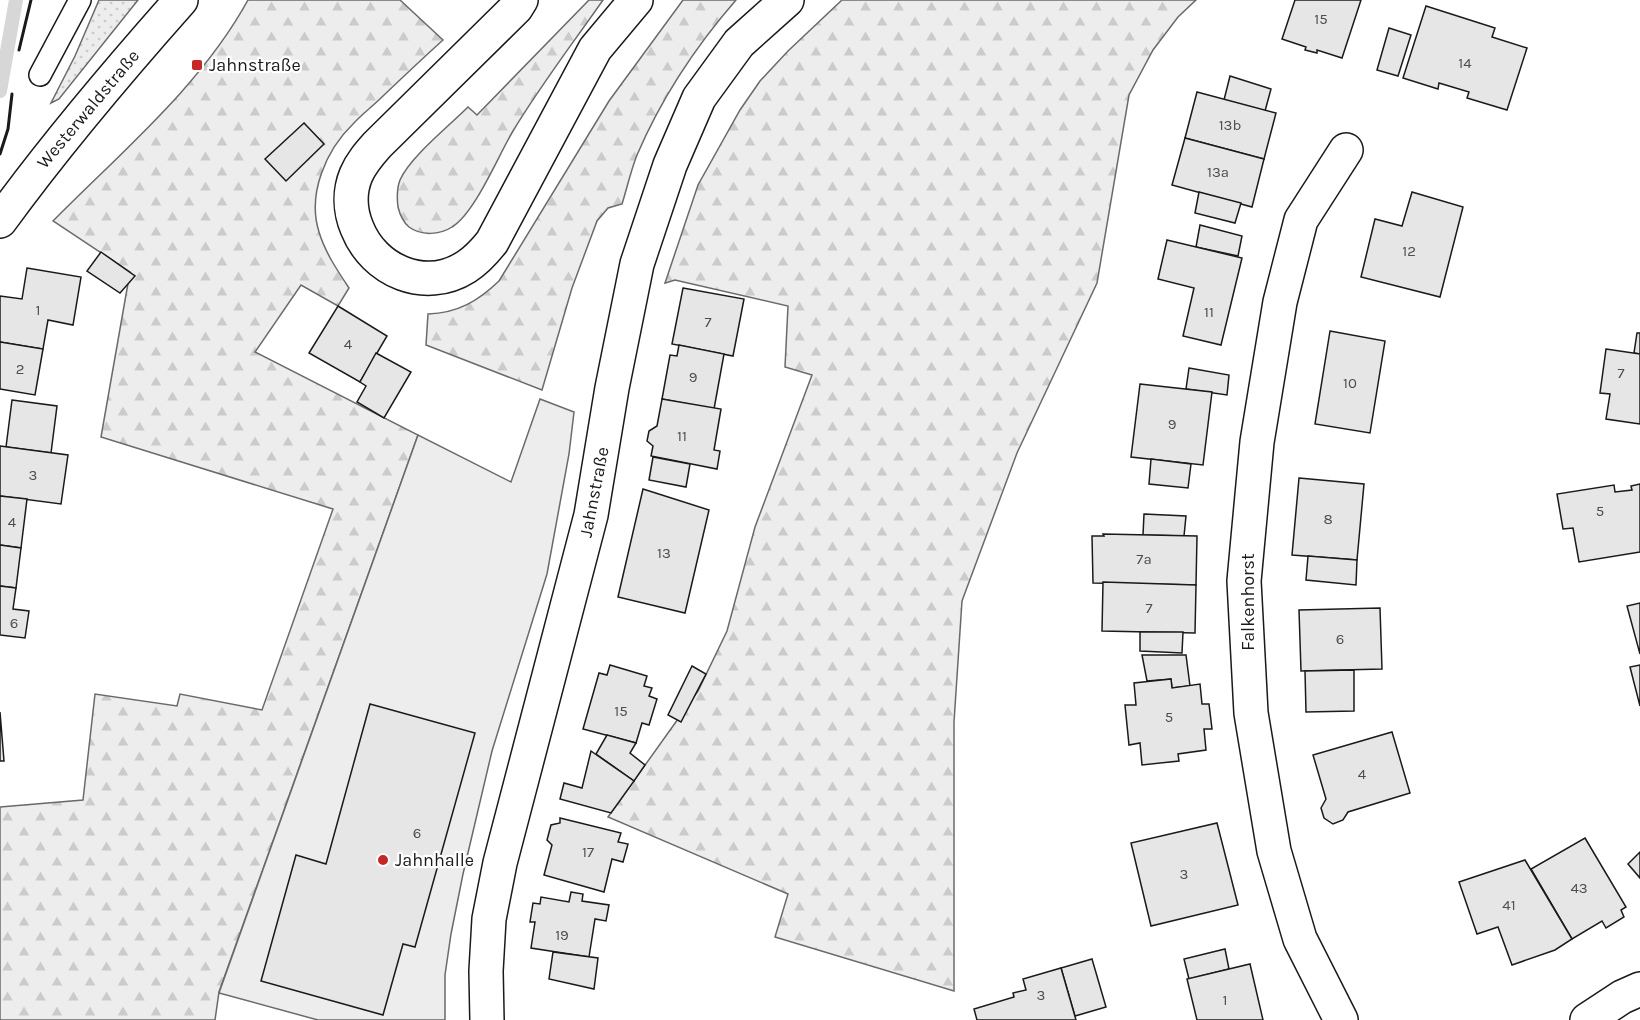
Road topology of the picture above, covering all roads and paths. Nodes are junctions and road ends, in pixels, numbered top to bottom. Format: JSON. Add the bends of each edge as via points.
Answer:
{"nodes":[{"id":1,"x":80,"y":0,"type":"edge"},
{"id":2,"x":181,"y":0,"type":"edge"},
{"id":3,"x":521,"y":0,"type":"edge"},
{"id":4,"x":636,"y":0,"type":"edge"},
{"id":5,"x":787,"y":0,"type":"edge"},
{"id":6,"x":40,"y":75,"type":"dead end"},
{"id":7,"x":1346,"y":150,"type":"dead end"},
{"id":8,"x":0,"y":222,"type":"edge"},
{"id":9,"x":1640,"y":989,"type":"edge"},
{"id":10,"x":487,"y":1020,"type":"edge"},
{"id":11,"x":1341,"y":1020,"type":"edge"},
{"id":12,"x":1587,"y":1020,"type":"edge"}],
"edges":[{"from":1,"to":6,"type":"lane"},
{"from":2,"to":8,"type":"street","name":"Westerwaldstraße","via":[[37,170]]},
{"from":3,"to":4,"type":"street","via":[[377,145],[356,176],[351,196],[352,217],[362,242],[376,259],[398,272],[434,278],[465,268],[480,257],[492,242],[595,49]]},
{"from":5,"to":10,"type":"street","name":"Jahnstraße","via":[[739,43],[699,98],[670,165],[638,264],[591,515],[500,863],[489,919]]},
{"from":7,"to":11,"type":"street","name":"Falkenhorst","via":[[1301,220],[1280,302],[1257,442],[1244,581],[1251,713],[1274,852],[1300,939]]},
{"from":9,"to":12,"type":"street","via":[[1622,996]]}]}
